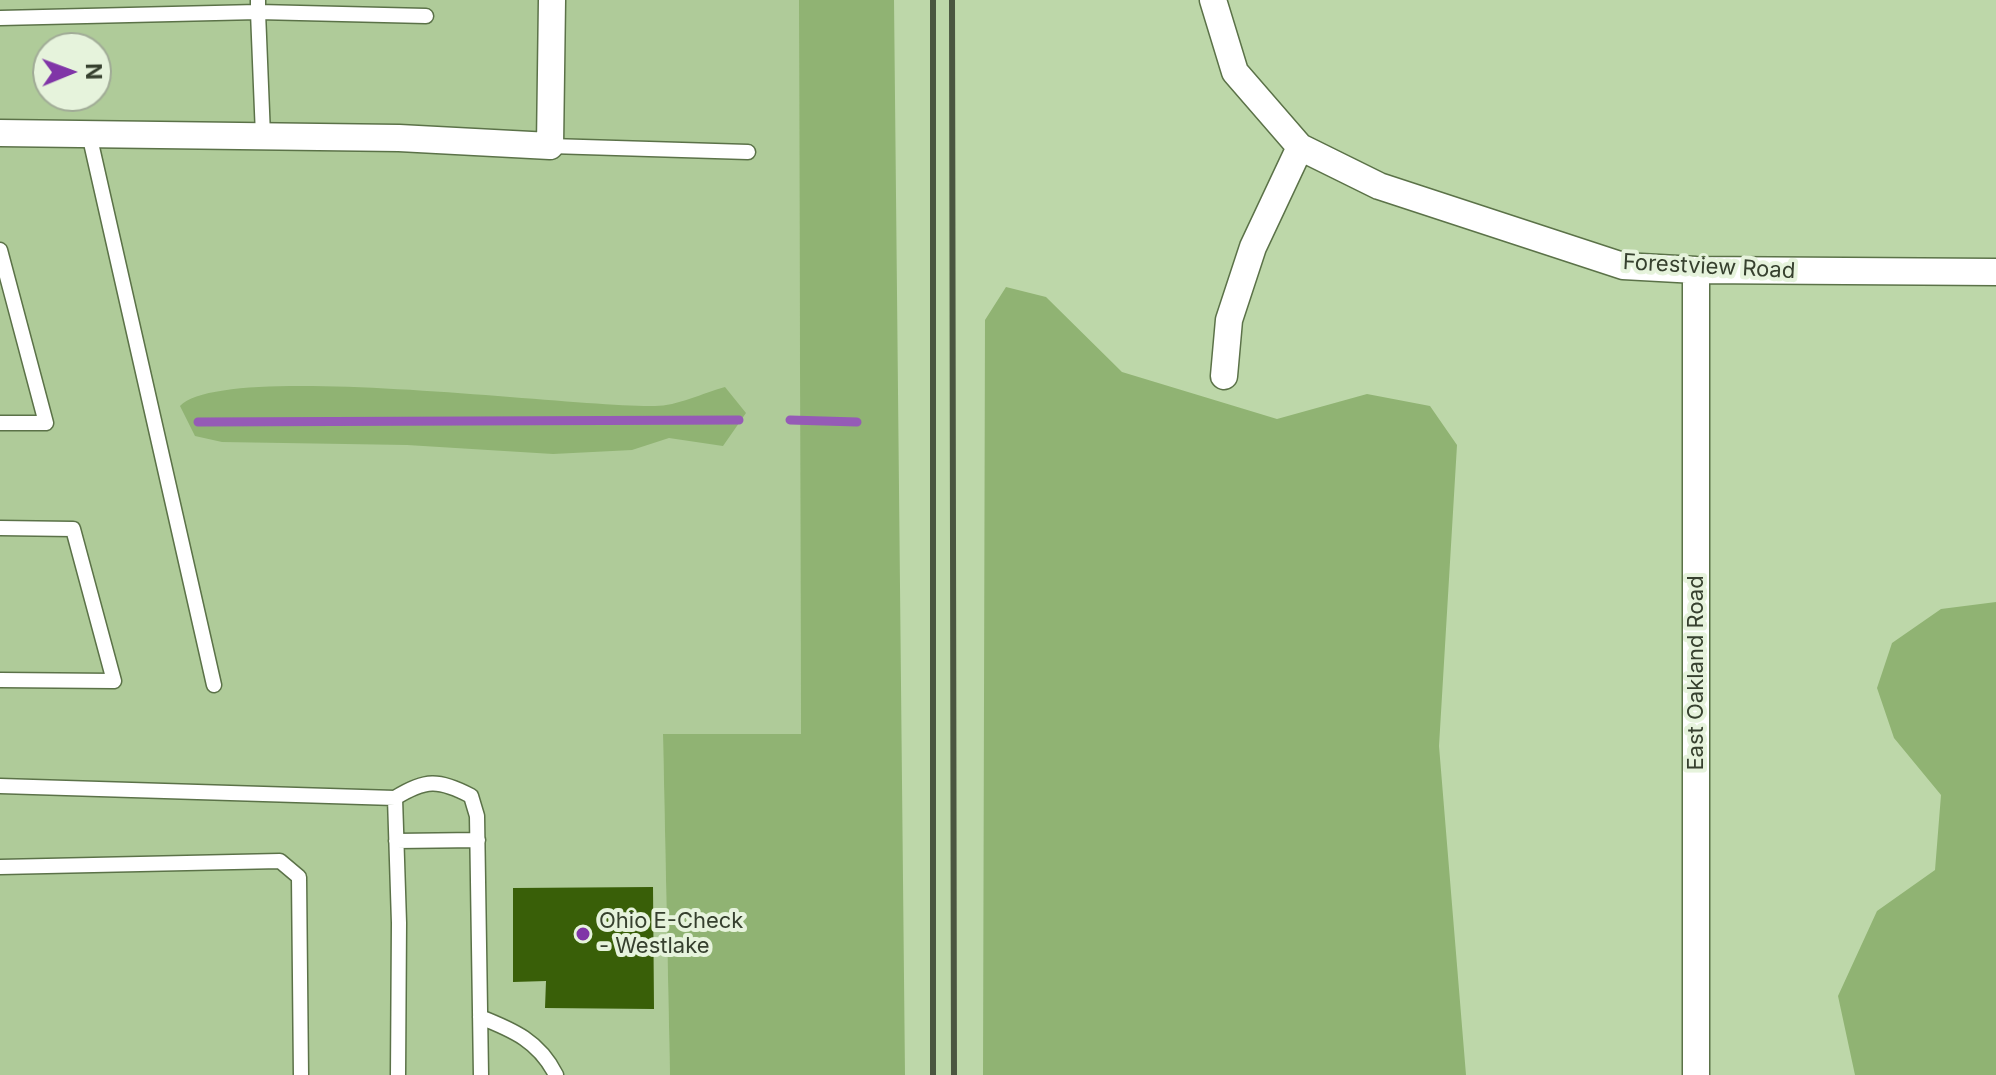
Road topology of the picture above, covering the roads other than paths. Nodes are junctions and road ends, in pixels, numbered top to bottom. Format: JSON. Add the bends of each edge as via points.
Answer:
{"nodes":[{"id":1,"x":552,"y":0,"type":"edge"},
{"id":2,"x":1213,"y":0,"type":"edge"},
{"id":3,"x":258,"y":6,"type":"edge"},
{"id":4,"x":426,"y":16,"type":"dead end"},
{"id":5,"x":0,"y":18,"type":"edge"},
{"id":6,"x":0,"y":133,"type":"edge"},
{"id":7,"x":89,"y":134,"type":"junction"},
{"id":8,"x":263,"y":136,"type":"junction"},
{"id":9,"x":550,"y":146,"type":"junction"},
{"id":10,"x":1300,"y":147,"type":"junction"},
{"id":11,"x":748,"y":152,"type":"dead end"},
{"id":12,"x":0,"y":250,"type":"edge"},
{"id":13,"x":1696,"y":270,"type":"junction"},
{"id":14,"x":1996,"y":272,"type":"edge"},
{"id":15,"x":1224,"y":376,"type":"dead end"},
{"id":16,"x":0,"y":423,"type":"edge"},
{"id":17,"x":0,"y":528,"type":"edge"},
{"id":18,"x":0,"y":680,"type":"edge"},
{"id":19,"x":214,"y":685,"type":"dead end"},
{"id":20,"x":0,"y":786,"type":"edge"},
{"id":21,"x":395,"y":798,"type":"junction"},
{"id":22,"x":478,"y":840,"type":"junction"},
{"id":23,"x":396,"y":841,"type":"junction"},
{"id":24,"x":0,"y":867,"type":"edge"},
{"id":25,"x":480,"y":1017,"type":"junction"},
{"id":26,"x":301,"y":1075,"type":"edge"},
{"id":27,"x":398,"y":1075,"type":"edge"},
{"id":28,"x":481,"y":1075,"type":"edge"},
{"id":29,"x":556,"y":1075,"type":"edge"},
{"id":30,"x":1696,"y":1075,"type":"edge"}],
"edges":[{"from":1,"to":9,"type":"street"},
{"from":2,"to":10,"type":"street","via":[[1235,72]]},
{"from":3,"to":4,"type":"lane"},
{"from":3,"to":5,"type":"lane"},
{"from":3,"to":8,"type":"lane"},
{"from":6,"to":7,"type":"street"},
{"from":7,"to":8,"type":"street"},
{"from":7,"to":19,"type":"lane"},
{"from":8,"to":9,"type":"street"},
{"from":9,"to":11,"type":"lane"},
{"from":10,"to":13,"type":"street","name":"Forestview Road","via":[[1379,186],[1623,266]]},
{"from":10,"to":15,"type":"street","via":[[1253,247],[1229,320]]},
{"from":12,"to":16,"type":"lane","via":[[46,423]]},
{"from":13,"to":14,"type":"street","name":"Forestview Road"},
{"from":13,"to":30,"type":"street","name":"East Oakland Road"},
{"from":17,"to":18,"type":"lane","via":[[73,529],[114,681]]},
{"from":20,"to":21,"type":"lane"},
{"from":21,"to":22,"type":"lane","via":[[418,783],[447,784],[471,796]]},
{"from":21,"to":23,"type":"lane"},
{"from":22,"to":23,"type":"lane"},
{"from":22,"to":25,"type":"lane"},
{"from":23,"to":27,"type":"lane"},
{"from":24,"to":26,"type":"lane","via":[[280,861],[299,877]]},
{"from":25,"to":28,"type":"lane"},
{"from":25,"to":29,"type":"lane","via":[[522,1033]]}]}
